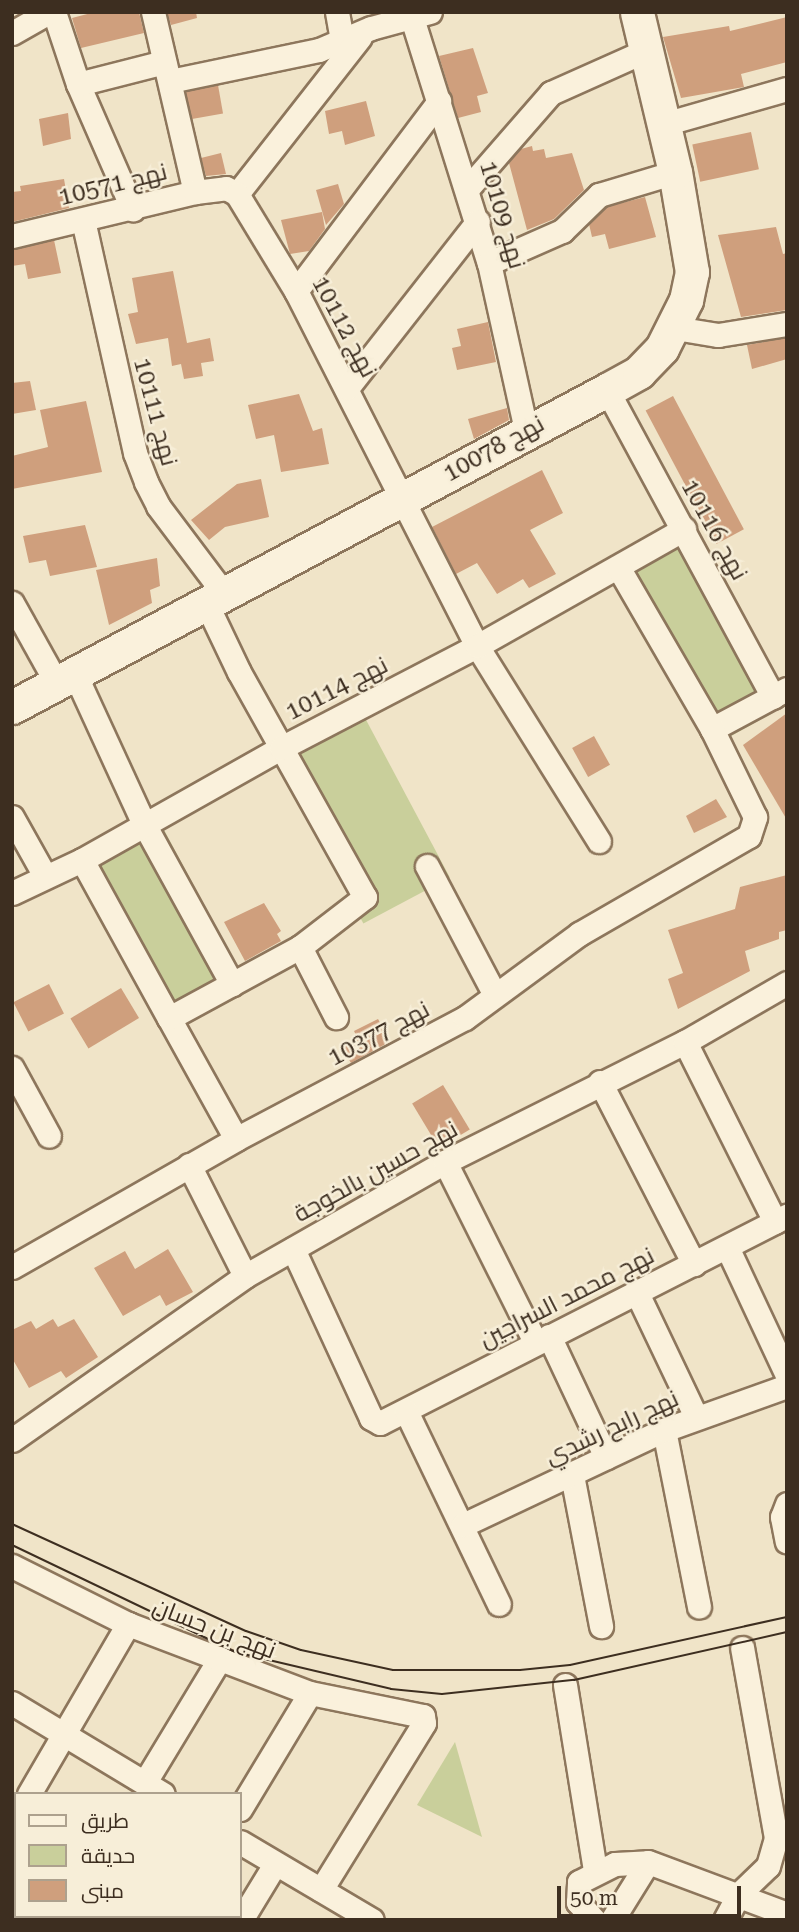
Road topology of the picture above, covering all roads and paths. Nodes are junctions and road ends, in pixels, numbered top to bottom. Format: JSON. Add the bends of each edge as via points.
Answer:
{"nodes":[{"id":1,"x":48,"y":12,"type":"edge"},
{"id":2,"x":54,"y":12,"type":"edge"},
{"id":3,"x":153,"y":12,"type":"edge"},
{"id":4,"x":337,"y":12,"type":"edge"},
{"id":5,"x":637,"y":12,"type":"edge"},
{"id":6,"x":421,"y":15,"type":"edge"},
{"id":7,"x":371,"y":28,"type":"junction"},
{"id":8,"x":12,"y":33,"type":"edge"},
{"id":9,"x":342,"y":41,"type":"junction"},
{"id":10,"x":647,"y":50,"type":"junction"},
{"id":11,"x":167,"y":72,"type":"junction"},
{"id":12,"x":78,"y":84,"type":"junction"},
{"id":13,"x":787,"y":89,"type":"edge"},
{"id":14,"x":439,"y":101,"type":"junction"},
{"id":15,"x":664,"y":124,"type":"junction"},
{"id":16,"x":675,"y":172,"type":"junction"},
{"id":17,"x":468,"y":188,"type":"junction"},
{"id":18,"x":232,"y":191,"type":"junction"},
{"id":19,"x":195,"y":192,"type":"junction"},
{"id":20,"x":133,"y":210,"type":"junction"},
{"id":21,"x":83,"y":220,"type":"junction"},
{"id":22,"x":478,"y":221,"type":"junction"},
{"id":23,"x":12,"y":236,"type":"edge"},
{"id":24,"x":489,"y":263,"type":"junction"},
{"id":25,"x":296,"y":290,"type":"junction"},
{"id":26,"x":787,"y":324,"type":"edge"},
{"id":27,"x":674,"y":327,"type":"junction"},
{"id":28,"x":347,"y":388,"type":"junction"},
{"id":29,"x":607,"y":390,"type":"junction"},
{"id":30,"x":526,"y":430,"type":"junction"},
{"id":31,"x":400,"y":501,"type":"junction"},
{"id":32,"x":684,"y":529,"type":"junction"},
{"id":33,"x":618,"y":567,"type":"junction"},
{"id":34,"x":216,"y":600,"type":"junction"},
{"id":35,"x":12,"y":603,"type":"edge"},
{"id":36,"x":477,"y":646,"type":"junction"},
{"id":37,"x":65,"y":677,"type":"junction"},
{"id":38,"x":780,"y":693,"type":"edge"},
{"id":39,"x":12,"y":707,"type":"edge"},
{"id":40,"x":712,"y":729,"type":"junction"},
{"id":41,"x":281,"y":748,"type":"junction"},
{"id":42,"x":12,"y":817,"type":"edge"},
{"id":43,"x":144,"y":824,"type":"junction"},
{"id":44,"x":599,"y":841,"type":"dead end"},
{"id":45,"x":82,"y":860,"type":"junction"},
{"id":46,"x":427,"y":866,"type":"dead end"},
{"id":47,"x":45,"y":876,"type":"junction"},
{"id":48,"x":12,"y":893,"type":"edge"},
{"id":49,"x":300,"y":947,"type":"junction"},
{"id":50,"x":232,"y":984,"type":"junction"},
{"id":51,"x":787,"y":984,"type":"edge"},
{"id":52,"x":494,"y":993,"type":"junction"},
{"id":53,"x":336,"y":1017,"type":"dead end"},
{"id":54,"x":169,"y":1018,"type":"junction"},
{"id":55,"x":685,"y":1041,"type":"junction"},
{"id":56,"x":12,"y":1068,"type":"edge"},
{"id":57,"x":600,"y":1082,"type":"junction"},
{"id":58,"x":49,"y":1136,"type":"dead end"},
{"id":59,"x":236,"y":1139,"type":"junction"},
{"id":60,"x":445,"y":1162,"type":"junction"},
{"id":61,"x":190,"y":1165,"type":"junction"},
{"id":62,"x":781,"y":1219,"type":"edge"},
{"id":63,"x":727,"y":1247,"type":"junction"},
{"id":64,"x":293,"y":1249,"type":"junction"},
{"id":65,"x":694,"y":1264,"type":"junction"},
{"id":66,"x":12,"y":1267,"type":"edge"},
{"id":67,"x":245,"y":1276,"type":"junction"},
{"id":68,"x":636,"y":1291,"type":"junction"},
{"id":69,"x":542,"y":1339,"type":"junction"},
{"id":70,"x":787,"y":1375,"type":"edge"},
{"id":71,"x":787,"y":1386,"type":"edge"},
{"id":72,"x":406,"y":1411,"type":"junction"},
{"id":73,"x":696,"y":1417,"type":"junction"},
{"id":74,"x":664,"y":1430,"type":"junction"},
{"id":75,"x":12,"y":1440,"type":"edge"},
{"id":76,"x":606,"y":1457,"type":"junction"},
{"id":77,"x":572,"y":1475,"type":"junction"},
{"id":78,"x":787,"y":1504,"type":"edge"},
{"id":79,"x":463,"y":1525,"type":"junction"},
{"id":80,"x":787,"y":1542,"type":"edge"},
{"id":81,"x":12,"y":1566,"type":"edge"},
{"id":82,"x":499,"y":1604,"type":"dead end"},
{"id":83,"x":699,"y":1607,"type":"dead end"},
{"id":84,"x":128,"y":1624,"type":"junction"},
{"id":85,"x":601,"y":1626,"type":"dead end"},
{"id":86,"x":741,"y":1648,"type":"dead end"},
{"id":87,"x":220,"y":1658,"type":"junction"},
{"id":88,"x":565,"y":1685,"type":"dead end"},
{"id":89,"x":310,"y":1693,"type":"junction"},
{"id":90,"x":12,"y":1703,"type":"edge"},
{"id":91,"x":64,"y":1731,"type":"junction"},
{"id":92,"x":154,"y":1788,"type":"edge"},
{"id":93,"x":30,"y":1792,"type":"edge"},
{"id":94,"x":242,"y":1806,"type":"edge"},
{"id":95,"x":242,"y":1843,"type":"edge"},
{"id":96,"x":648,"y":1862,"type":"junction"},
{"id":97,"x":275,"y":1864,"type":"junction"},
{"id":98,"x":596,"y":1870,"type":"junction"},
{"id":99,"x":321,"y":1890,"type":"junction"},
{"id":100,"x":739,"y":1894,"type":"junction"},
{"id":101,"x":787,"y":1914,"type":"edge"},
{"id":102,"x":241,"y":1920,"type":"edge"},
{"id":103,"x":372,"y":1920,"type":"edge"},
{"id":104,"x":594,"y":1920,"type":"edge"},
{"id":105,"x":612,"y":1920,"type":"edge"},
{"id":106,"x":725,"y":1920,"type":"edge"}],
"edges":[{"from":1,"to":8,"type":"street"},
{"from":2,"to":12,"type":"street"},
{"from":3,"to":11,"type":"street"},
{"from":4,"to":9,"type":"street"},
{"from":5,"to":10,"type":"street","name":"نهج 10078"},
{"from":6,"to":7,"type":"street"},
{"from":6,"to":14,"type":"street","name":"نهج 10109"},
{"from":7,"to":9,"type":"street"},
{"from":7,"to":18,"type":"street"},
{"from":9,"to":11,"type":"street","via":[[319,50]]},
{"from":10,"to":15,"type":"street","name":"نهج 10078"},
{"from":10,"to":17,"type":"street","via":[[551,93]]},
{"from":11,"to":12,"type":"street"},
{"from":11,"to":19,"type":"street"},
{"from":12,"to":20,"type":"street"},
{"from":13,"to":15,"type":"street"},
{"from":14,"to":17,"type":"street","name":"نهج 10109"},
{"from":14,"to":25,"type":"street"},
{"from":15,"to":16,"type":"street","name":"نهج 10078"},
{"from":16,"to":24,"type":"street","via":[[599,195],[562,232]]},
{"from":16,"to":27,"type":"street","name":"نهج 10078","via":[[692,272]]},
{"from":17,"to":22,"type":"street","name":"نهج 10109"},
{"from":18,"to":19,"type":"street","name":"نهج 10571"},
{"from":18,"to":25,"type":"street","name":"نهج 10112"},
{"from":19,"to":20,"type":"street","name":"نهج 10571"},
{"from":20,"to":21,"type":"street","name":"نهج 10571"},
{"from":21,"to":23,"type":"street","name":"نهج 10571"},
{"from":21,"to":34,"type":"street","name":"نهج 10111","via":[[142,472]]},
{"from":22,"to":24,"type":"street","name":"نهج 10109"},
{"from":22,"to":28,"type":"street"},
{"from":24,"to":30,"type":"street","name":"نهج 10109"},
{"from":25,"to":28,"type":"street","name":"نهج 10112"},
{"from":26,"to":27,"type":"street","via":[[718,335]]},
{"from":27,"to":29,"type":"street","name":"نهج 10078","via":[[639,372]]},
{"from":28,"to":31,"type":"street","name":"نهج 10112"},
{"from":29,"to":30,"type":"street","name":"نهج 10078"},
{"from":29,"to":32,"type":"street","name":"نهج 10116"},
{"from":30,"to":31,"type":"street","name":"نهج 10078"},
{"from":31,"to":34,"type":"street","name":"نهج 10078"},
{"from":31,"to":36,"type":"street","name":"نهج 10112"},
{"from":32,"to":33,"type":"street","name":"نهج 10114"},
{"from":32,"to":38,"type":"street","name":"نهج 10116"},
{"from":33,"to":36,"type":"street","name":"نهج 10114"},
{"from":33,"to":40,"type":"street"},
{"from":34,"to":37,"type":"street","name":"نهج 10078"},
{"from":34,"to":41,"type":"street","name":"نهج 10111"},
{"from":35,"to":37,"type":"street"},
{"from":36,"to":41,"type":"street","name":"نهج 10114"},
{"from":36,"to":44,"type":"street","name":"نهج 10112"},
{"from":37,"to":39,"type":"street","name":"نهج 10078"},
{"from":37,"to":43,"type":"street"},
{"from":38,"to":40,"type":"street"},
{"from":40,"to":52,"type":"street","name":"نهج 10377","via":[[755,817],[750,836],[579,934]]},
{"from":41,"to":43,"type":"street","name":"نهج 10114"},
{"from":41,"to":49,"type":"street","name":"نهج 10111","via":[[365,897]]},
{"from":42,"to":47,"type":"street"},
{"from":43,"to":45,"type":"street","name":"نهج 10114"},
{"from":43,"to":50,"type":"street"},
{"from":45,"to":47,"type":"street","name":"نهج 10114"},
{"from":45,"to":54,"type":"street"},
{"from":46,"to":52,"type":"street"},
{"from":47,"to":48,"type":"street","name":"نهج 10114"},
{"from":49,"to":50,"type":"street"},
{"from":49,"to":53,"type":"street"},
{"from":50,"to":54,"type":"street"},
{"from":51,"to":55,"type":"street","name":"نهج حسين بالخوجة"},
{"from":52,"to":59,"type":"street","name":"نهج 10377","via":[[465,1018]]},
{"from":54,"to":59,"type":"street"},
{"from":55,"to":57,"type":"street","name":"نهج حسين بالخوجة"},
{"from":55,"to":62,"type":"street"},
{"from":56,"to":58,"type":"street"},
{"from":57,"to":60,"type":"street","name":"نهج حسين بالخوجة"},
{"from":57,"to":65,"type":"street"},
{"from":59,"to":61,"type":"street","name":"نهج 10377"},
{"from":60,"to":64,"type":"street","name":"نهج حسين بالخوجة"},
{"from":60,"to":69,"type":"street"},
{"from":61,"to":66,"type":"street","name":"نهج 10377"},
{"from":61,"to":67,"type":"street"},
{"from":62,"to":63,"type":"street","name":"نهج محمد السراجين"},
{"from":63,"to":65,"type":"street","name":"نهج محمد السراجين"},
{"from":63,"to":70,"type":"street"},
{"from":64,"to":67,"type":"street","name":"نهج حسين بالخوجة"},
{"from":64,"to":72,"type":"street","name":"نهج محمد السراجين","via":[[371,1418],[385,1422]]},
{"from":65,"to":68,"type":"street","name":"نهج محمد السراجين"},
{"from":67,"to":75,"type":"street","name":"نهج حسين بالخوجة"},
{"from":68,"to":69,"type":"street","name":"نهج محمد السراجين"},
{"from":68,"to":73,"type":"street"},
{"from":69,"to":72,"type":"street","name":"نهج محمد السراجين"},
{"from":69,"to":76,"type":"street"},
{"from":71,"to":73,"type":"street","name":"نهج رابح رشدي"},
{"from":72,"to":79,"type":"street"},
{"from":73,"to":74,"type":"street","name":"نهج رابح رشدي"},
{"from":74,"to":76,"type":"street","name":"نهج رابح رشدي"},
{"from":74,"to":83,"type":"street"},
{"from":76,"to":77,"type":"street","name":"نهج رابح رشدي"},
{"from":77,"to":79,"type":"street","name":"نهج رابح رشدي"},
{"from":77,"to":85,"type":"street"},
{"from":78,"to":80,"type":"street","via":[[782,1517]]},
{"from":79,"to":82,"type":"street"},
{"from":81,"to":84,"type":"street"},
{"from":84,"to":87,"type":"street","name":"نهج بن حسان"},
{"from":84,"to":91,"type":"street","name":"نهج بن حسان"},
{"from":86,"to":100,"type":"street","via":[[776,1838],[768,1866]]},
{"from":87,"to":89,"type":"street","name":"نهج بن حسان"},
{"from":87,"to":92,"type":"street"},
{"from":88,"to":98,"type":"street"},
{"from":89,"to":94,"type":"street"},
{"from":89,"to":99,"type":"street","name":"نهج بن حسان","via":[[420,1714],[424,1723]]},
{"from":90,"to":91,"type":"street"},
{"from":91,"to":92,"type":"street"},
{"from":91,"to":93,"type":"street","name":"نهج بن حسان"},
{"from":95,"to":97,"type":"street"},
{"from":96,"to":98,"type":"street"},
{"from":96,"to":100,"type":"street"},
{"from":96,"to":105,"type":"street"},
{"from":97,"to":99,"type":"street"},
{"from":97,"to":102,"type":"street"},
{"from":98,"to":104,"type":"street","via":[[579,1882],[575,1895]]},
{"from":99,"to":103,"type":"street"},
{"from":100,"to":101,"type":"street"},
{"from":100,"to":106,"type":"street"}]}
